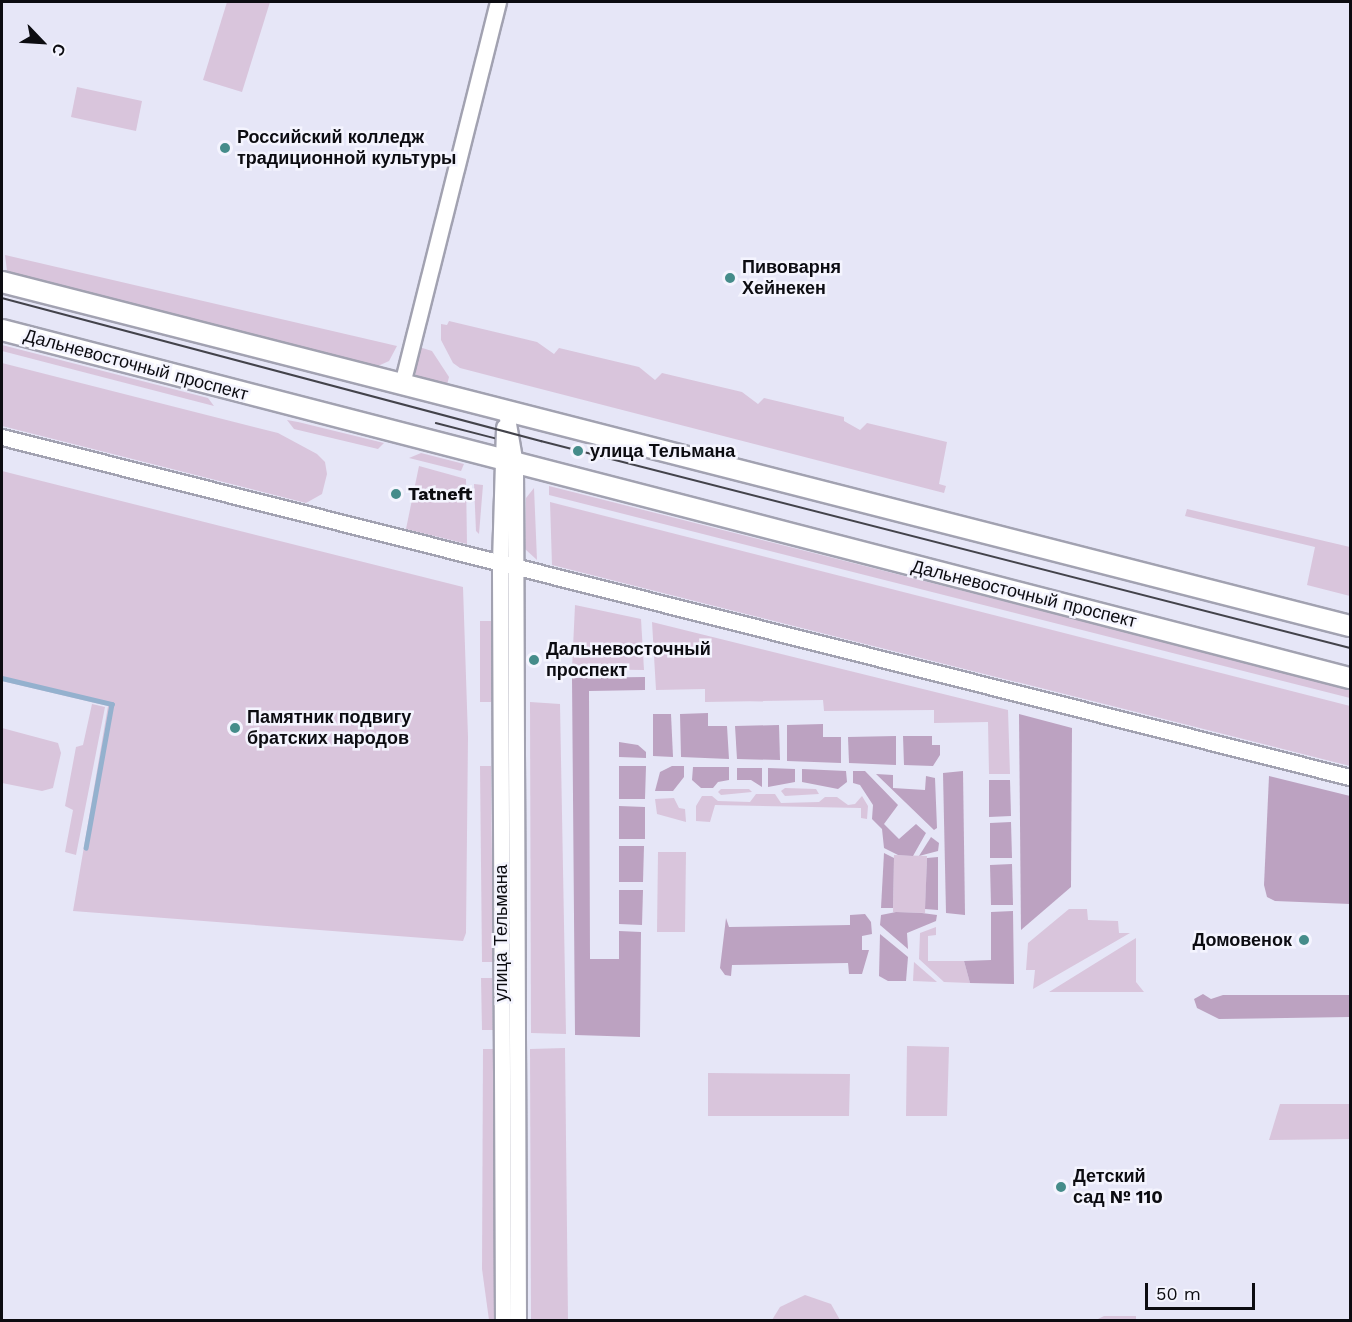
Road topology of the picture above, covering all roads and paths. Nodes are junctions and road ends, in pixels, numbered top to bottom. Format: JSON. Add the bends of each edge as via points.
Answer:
{"nodes":[{"id":1,"x":498,"y":2,"type":"edge"},
{"id":2,"x":2,"y":282,"type":"edge"},
{"id":3,"x":2,"y":330,"type":"edge"},
{"id":4,"x":402,"y":384,"type":"junction"},
{"id":5,"x":506,"y":412,"type":"junction"},
{"id":6,"x":2,"y":437,"type":"edge"},
{"id":7,"x":508,"y":462,"type":"junction"},
{"id":8,"x":508,"y":565,"type":"junction"},
{"id":9,"x":1350,"y":626,"type":"edge"},
{"id":10,"x":1350,"y":678,"type":"edge"},
{"id":11,"x":1350,"y":777,"type":"edge"},
{"id":12,"x":503,"y":1320,"type":"edge"},
{"id":13,"x":518,"y":1320,"type":"edge"}],
"edges":[{"from":1,"to":4,"type":"street"},
{"from":2,"to":4,"type":"main road"},
{"from":3,"to":7,"type":"main road","name":"Дальневосточный проспект"},
{"from":4,"to":5,"type":"main road"},
{"from":5,"to":7,"type":"street","name":"улица Тельмана"},
{"from":5,"to":9,"type":"main road"},
{"from":6,"to":8,"type":"street"},
{"from":7,"to":8,"type":"street","name":"улица Тельмана"},
{"from":7,"to":10,"type":"main road","name":"Дальневосточный проспект"},
{"from":8,"to":11,"type":"street"},
{"from":8,"to":12,"type":"street","name":"улица Тельмана"},
{"from":8,"to":13,"type":"street","name":"улица Тельмана"}]}
